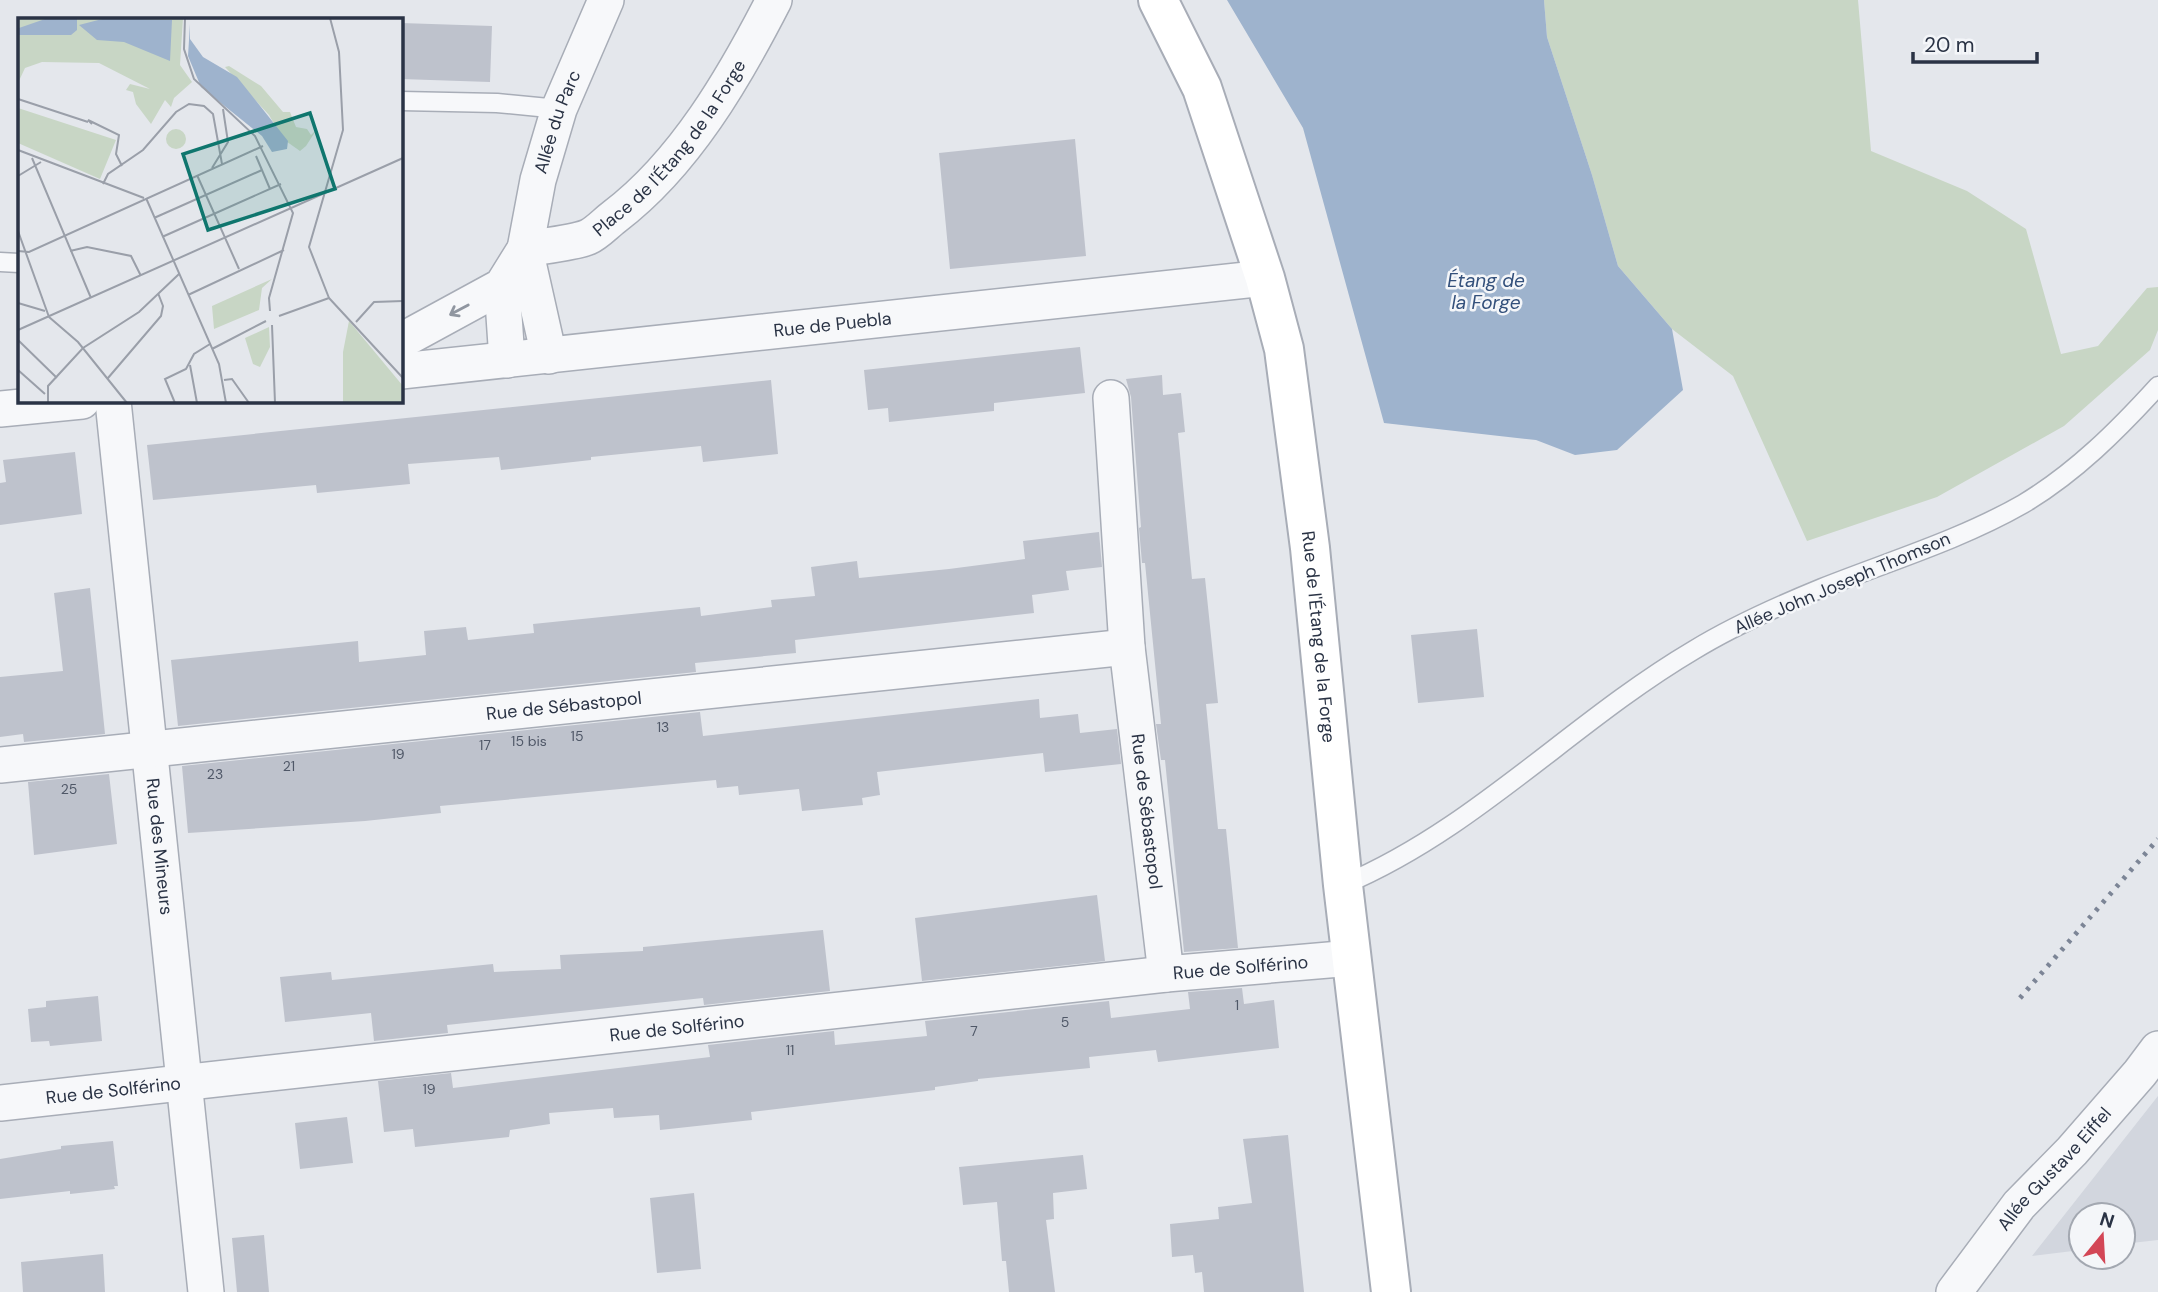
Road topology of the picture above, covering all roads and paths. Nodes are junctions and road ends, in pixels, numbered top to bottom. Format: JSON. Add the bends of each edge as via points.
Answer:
{"nodes":[{"id":1,"x":606,"y":0,"type":"edge"},
{"id":2,"x":774,"y":0,"type":"edge"},
{"id":3,"x":1158,"y":0,"type":"edge"},
{"id":4,"x":402,"y":101,"type":"edge"},
{"id":5,"x":559,"y":109,"type":"junction"},
{"id":6,"x":525,"y":249,"type":"junction"},
{"id":7,"x":0,"y":262,"type":"edge"},
{"id":8,"x":18,"y":263,"type":"edge"},
{"id":9,"x":1265,"y":278,"type":"junction"},
{"id":10,"x":502,"y":286,"type":"junction"},
{"id":11,"x":402,"y":340,"type":"edge"},
{"id":12,"x":549,"y":356,"type":"junction"},
{"id":13,"x":507,"y":360,"type":"junction"},
{"id":14,"x":402,"y":371,"type":"edge"},
{"id":15,"x":2158,"y":386,"type":"edge"},
{"id":16,"x":1111,"y":398,"type":"dead end"},
{"id":17,"x":72,"y":402,"type":"edge"},
{"id":18,"x":113,"y":402,"type":"edge"},
{"id":19,"x":0,"y":409,"type":"edge"},
{"id":20,"x":1127,"y":647,"type":"junction"},
{"id":21,"x":148,"y":749,"type":"junction"},
{"id":22,"x":0,"y":765,"type":"edge"},
{"id":23,"x":1343,"y":886,"type":"junction"},
{"id":24,"x":1352,"y":958,"type":"junction"},
{"id":25,"x":1166,"y":974,"type":"junction"},
{"id":26,"x":2158,"y":1049,"type":"edge"},
{"id":27,"x":186,"y":1083,"type":"junction"},
{"id":28,"x":0,"y":1102,"type":"edge"},
{"id":29,"x":206,"y":1292,"type":"edge"},
{"id":30,"x":1391,"y":1292,"type":"edge"},
{"id":31,"x":1954,"y":1292,"type":"edge"}],
"edges":[{"from":1,"to":5,"type":"street","name":"Allée du Parc"},
{"from":2,"to":6,"type":"street","name":"Place de l'Étang de la Forge","via":[[715,102],[636,201],[588,237]]},
{"from":3,"to":9,"type":"street","name":"Rue de l'Étang de la Forge","via":[[1202,88]]},
{"from":4,"to":5,"type":"lane"},
{"from":5,"to":6,"type":"street","name":"Allée du Parc","via":[[538,180]]},
{"from":6,"to":10,"type":"street","name":"Allée du Parc"},
{"from":6,"to":12,"type":"street","name":"Allée du Parc"},
{"from":7,"to":8,"type":"lane"},
{"from":9,"to":12,"type":"street","name":"Rue de Puebla"},
{"from":9,"to":23,"type":"street","name":"Rue de l'Étang de la Forge","via":[[1284,349],[1310,548]]},
{"from":10,"to":11,"type":"street","name":"Allée du Parc","one_way":true},
{"from":10,"to":13,"type":"street"},
{"from":12,"to":13,"type":"street","name":"Rue de Puebla"},
{"from":13,"to":14,"type":"street","name":"Rue de Puebla"},
{"from":15,"to":23,"type":"lane","name":"Allée John Joseph Thomson","via":[[2092,454],[2023,503],[1941,544],[1823,588],[1714,638],[1615,702],[1448,828],[1382,869]]},
{"from":16,"to":20,"type":"street","name":"Rue de Sébastopol"},
{"from":17,"to":19,"type":"street"},
{"from":18,"to":21,"type":"street","name":"Rue des Mineurs"},
{"from":20,"to":21,"type":"street","name":"Rue de Sébastopol"},
{"from":20,"to":25,"type":"street","name":"Rue de Sébastopol"},
{"from":21,"to":22,"type":"street","name":"Rue de Sébastopol"},
{"from":21,"to":27,"type":"street","name":"Rue des Mineurs"},
{"from":23,"to":24,"type":"street","name":"Rue de l'Étang de la Forge"},
{"from":24,"to":25,"type":"street","name":"Rue de Solférino"},
{"from":24,"to":30,"type":"street","name":"Rue de l'Étang de la Forge"},
{"from":25,"to":27,"type":"street","name":"Rue de Solférino"},
{"from":26,"to":31,"type":"street","name":"Allée Gustave Eiffel","via":[[2019,1205]]},
{"from":27,"to":28,"type":"street","name":"Rue de Solférino"},
{"from":27,"to":29,"type":"street","name":"Rue des Mineurs"}]}
